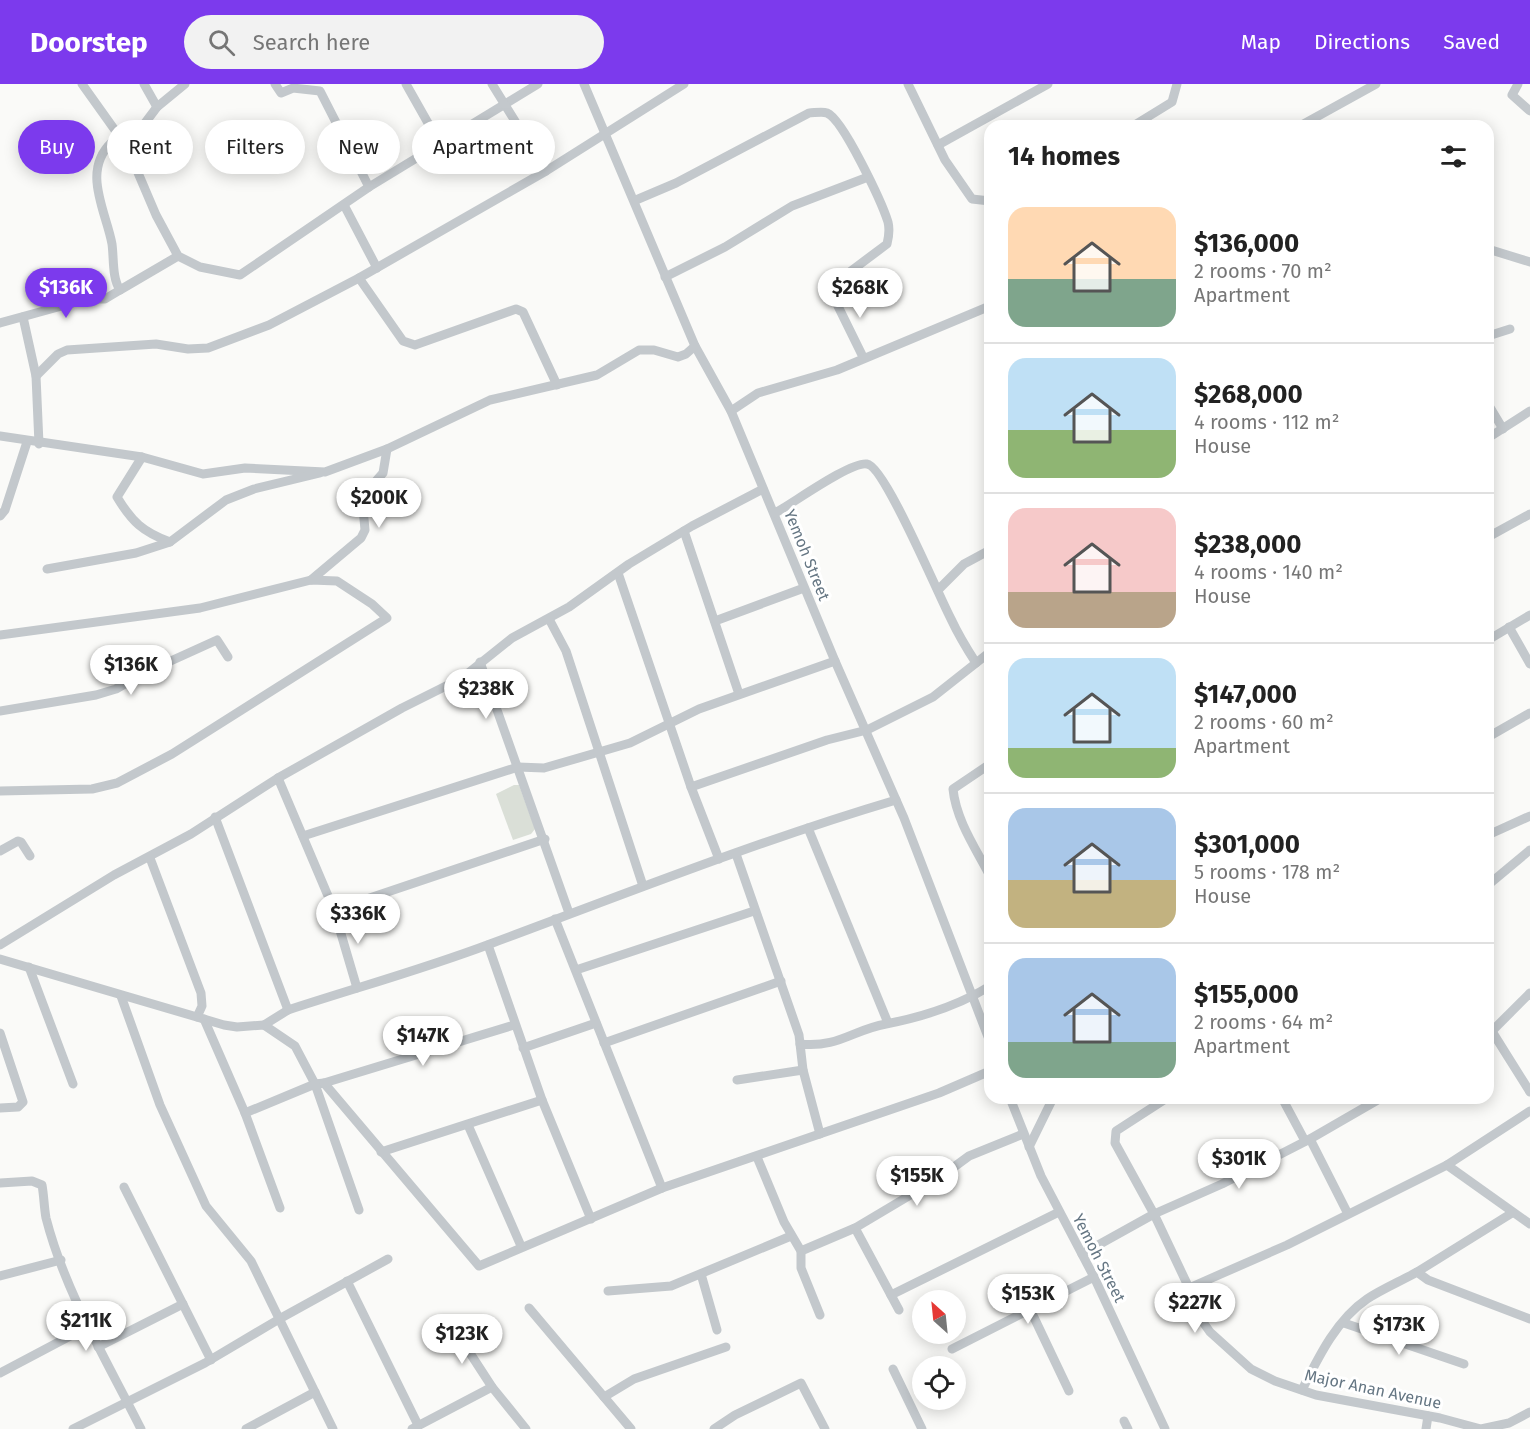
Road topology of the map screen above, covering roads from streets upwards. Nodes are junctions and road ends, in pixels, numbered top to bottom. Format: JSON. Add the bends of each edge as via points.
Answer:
{"nodes":[{"id":1,"x":82,"y":84,"type":"edge"},
{"id":2,"x":144,"y":84,"type":"edge"},
{"id":3,"x":185,"y":84,"type":"edge"},
{"id":4,"x":275,"y":84,"type":"edge"},
{"id":5,"x":406,"y":84,"type":"edge"},
{"id":6,"x":492,"y":84,"type":"edge"},
{"id":7,"x":538,"y":84,"type":"edge"},
{"id":8,"x":584,"y":84,"type":"edge"},
{"id":9,"x":684,"y":84,"type":"edge"},
{"id":10,"x":908,"y":84,"type":"edge"},
{"id":11,"x":1048,"y":84,"type":"edge"},
{"id":12,"x":1177,"y":84,"type":"edge"},
{"id":13,"x":1376,"y":84,"type":"edge"},
{"id":14,"x":1518,"y":84,"type":"edge"},
{"id":15,"x":505,"y":105,"type":"junction"},
{"id":16,"x":157,"y":107,"type":"junction"},
{"id":17,"x":1530,"y":111,"type":"edge"},
{"id":18,"x":108,"y":120,"type":"edge"},
{"id":19,"x":147,"y":120,"type":"edge"},
{"id":20,"x":426,"y":120,"type":"edge"},
{"id":21,"x":482,"y":120,"type":"edge"},
{"id":22,"x":514,"y":120,"type":"edge"},
{"id":23,"x":1142,"y":120,"type":"edge"},
{"id":24,"x":1311,"y":120,"type":"edge"},
{"id":25,"x":607,"y":134,"type":"junction"},
{"id":26,"x":938,"y":145,"type":"junction"},
{"id":27,"x":107,"y":147,"type":"edge"},
{"id":28,"x":412,"y":163,"type":"edge"},
{"id":29,"x":555,"y":166,"type":"edge"},
{"id":30,"x":139,"y":174,"type":"edge"},
{"id":31,"x":541,"y":174,"type":"edge"},
{"id":32,"x":868,"y":177,"type":"junction"},
{"id":33,"x":369,"y":187,"type":"junction"},
{"id":34,"x":636,"y":200,"type":"junction"},
{"id":35,"x":984,"y":201,"type":"edge"},
{"id":36,"x":344,"y":205,"type":"junction"},
{"id":37,"x":1494,"y":251,"type":"edge"},
{"id":38,"x":178,"y":256,"type":"junction"},
{"id":39,"x":1530,"y":262,"type":"edge"},
{"id":40,"x":377,"y":268,"type":"junction"},
{"id":41,"x":664,"y":277,"type":"junction"},
{"id":42,"x":359,"y":278,"type":"junction"},
{"id":43,"x":120,"y":291,"type":"junction"},
{"id":44,"x":984,"y":308,"type":"edge"},
{"id":45,"x":23,"y":317,"type":"junction"},
{"id":46,"x":0,"y":323,"type":"edge"},
{"id":47,"x":1510,"y":329,"type":"dead end"},
{"id":48,"x":1494,"y":334,"type":"edge"},
{"id":49,"x":695,"y":346,"type":"junction"},
{"id":50,"x":863,"y":357,"type":"junction"},
{"id":51,"x":36,"y":376,"type":"junction"},
{"id":52,"x":558,"y":385,"type":"junction"},
{"id":53,"x":731,"y":411,"type":"junction"},
{"id":54,"x":1530,"y":411,"type":"edge"},
{"id":55,"x":1494,"y":414,"type":"edge"},
{"id":56,"x":1503,"y":429,"type":"junction"},
{"id":57,"x":1494,"y":434,"type":"edge"},
{"id":58,"x":0,"y":436,"type":"edge"},
{"id":59,"x":27,"y":442,"type":"junction"},
{"id":60,"x":39,"y":444,"type":"junction"},
{"id":61,"x":387,"y":449,"type":"junction"},
{"id":62,"x":142,"y":457,"type":"junction"},
{"id":63,"x":325,"y":472,"type":"junction"},
{"id":64,"x":763,"y":489,"type":"junction"},
{"id":65,"x":775,"y":513,"type":"junction"},
{"id":66,"x":1530,"y":513,"type":"edge"},
{"id":67,"x":0,"y":516,"type":"edge"},
{"id":68,"x":684,"y":531,"type":"junction"},
{"id":69,"x":1494,"y":534,"type":"edge"},
{"id":70,"x":170,"y":542,"type":"junction"},
{"id":71,"x":984,"y":553,"type":"edge"},
{"id":72,"x":47,"y":569,"type":"dead end"},
{"id":73,"x":618,"y":573,"type":"junction"},
{"id":74,"x":311,"y":580,"type":"junction"},
{"id":75,"x":804,"y":588,"type":"junction"},
{"id":76,"x":938,"y":590,"type":"junction"},
{"id":77,"x":1530,"y":615,"type":"edge"},
{"id":78,"x":549,"y":619,"type":"junction"},
{"id":79,"x":715,"y":621,"type":"junction"},
{"id":80,"x":1509,"y":627,"type":"junction"},
{"id":81,"x":0,"y":635,"type":"edge"},
{"id":82,"x":1494,"y":636,"type":"edge"},
{"id":83,"x":228,"y":657,"type":"dead end"},
{"id":84,"x":984,"y":657,"type":"edge"},
{"id":85,"x":835,"y":661,"type":"junction"},
{"id":86,"x":480,"y":662,"type":"junction"},
{"id":87,"x":976,"y":663,"type":"junction"},
{"id":88,"x":1530,"y":664,"type":"edge"},
{"id":89,"x":739,"y":694,"type":"junction"},
{"id":90,"x":0,"y":711,"type":"edge"},
{"id":91,"x":1530,"y":713,"type":"edge"},
{"id":92,"x":670,"y":723,"type":"junction"},
{"id":93,"x":867,"y":730,"type":"junction"},
{"id":94,"x":1494,"y":734,"type":"edge"},
{"id":95,"x":599,"y":753,"type":"junction"},
{"id":96,"x":518,"y":768,"type":"junction"},
{"id":97,"x":984,"y":768,"type":"edge"},
{"id":98,"x":278,"y":778,"type":"junction"},
{"id":99,"x":691,"y":788,"type":"junction"},
{"id":100,"x":0,"y":791,"type":"edge"},
{"id":101,"x":896,"y":800,"type":"junction"},
{"id":102,"x":1530,"y":816,"type":"edge"},
{"id":103,"x":214,"y":817,"type":"junction"},
{"id":104,"x":808,"y":828,"type":"junction"},
{"id":105,"x":1494,"y":832,"type":"edge"},
{"id":106,"x":303,"y":836,"type":"junction"},
{"id":107,"x":545,"y":839,"type":"junction"},
{"id":108,"x":1530,"y":849,"type":"edge"},
{"id":109,"x":0,"y":850,"type":"edge"},
{"id":110,"x":736,"y":854,"type":"junction"},
{"id":111,"x":30,"y":856,"type":"dead end"},
{"id":112,"x":150,"y":858,"type":"junction"},
{"id":113,"x":719,"y":859,"type":"junction"},
{"id":114,"x":984,"y":865,"type":"edge"},
{"id":115,"x":1494,"y":880,"type":"edge"},
{"id":116,"x":643,"y":886,"type":"junction"},
{"id":117,"x":334,"y":910,"type":"junction"},
{"id":118,"x":754,"y":910,"type":"junction"},
{"id":119,"x":569,"y":913,"type":"junction"},
{"id":120,"x":555,"y":919,"type":"junction"},
{"id":121,"x":0,"y":945,"type":"edge"},
{"id":122,"x":488,"y":945,"type":"junction"},
{"id":123,"x":0,"y":959,"type":"edge"},
{"id":124,"x":30,"y":967,"type":"junction"},
{"id":125,"x":576,"y":970,"type":"junction"},
{"id":126,"x":781,"y":981,"type":"junction"},
{"id":127,"x":357,"y":988,"type":"junction"},
{"id":128,"x":984,"y":990,"type":"edge"},
{"id":129,"x":1530,"y":993,"type":"edge"},
{"id":130,"x":121,"y":996,"type":"junction"},
{"id":131,"x":973,"y":996,"type":"junction"},
{"id":132,"x":288,"y":1010,"type":"junction"},
{"id":133,"x":200,"y":1018,"type":"junction"},
{"id":134,"x":596,"y":1023,"type":"junction"},
{"id":135,"x":888,"y":1023,"type":"junction"},
{"id":136,"x":264,"y":1025,"type":"junction"},
{"id":137,"x":514,"y":1025,"type":"junction"},
{"id":138,"x":984,"y":1026,"type":"edge"},
{"id":139,"x":1494,"y":1026,"type":"edge"},
{"id":140,"x":0,"y":1033,"type":"edge"},
{"id":141,"x":1494,"y":1038,"type":"edge"},
{"id":142,"x":604,"y":1043,"type":"junction"},
{"id":143,"x":800,"y":1044,"type":"junction"},
{"id":144,"x":523,"y":1048,"type":"junction"},
{"id":145,"x":803,"y":1070,"type":"junction"},
{"id":146,"x":984,"y":1074,"type":"edge"},
{"id":147,"x":737,"y":1080,"type":"dead end"},
{"id":148,"x":73,"y":1084,"type":"dead end"},
{"id":149,"x":320,"y":1084,"type":"junction"},
{"id":150,"x":1530,"y":1092,"type":"edge"},
{"id":151,"x":542,"y":1100,"type":"junction"},
{"id":152,"x":1012,"y":1104,"type":"edge"},
{"id":153,"x":1050,"y":1104,"type":"edge"},
{"id":154,"x":1158,"y":1104,"type":"edge"},
{"id":155,"x":1286,"y":1104,"type":"edge"},
{"id":156,"x":1370,"y":1104,"type":"edge"},
{"id":157,"x":0,"y":1108,"type":"edge"},
{"id":158,"x":1530,"y":1111,"type":"edge"},
{"id":159,"x":245,"y":1113,"type":"junction"},
{"id":160,"x":468,"y":1125,"type":"junction"},
{"id":161,"x":820,"y":1134,"type":"junction"},
{"id":162,"x":1023,"y":1134,"type":"junction"},
{"id":163,"x":1307,"y":1140,"type":"junction"},
{"id":164,"x":1029,"y":1147,"type":"junction"},
{"id":165,"x":381,"y":1152,"type":"junction"},
{"id":166,"x":757,"y":1157,"type":"junction"},
{"id":167,"x":1447,"y":1165,"type":"junction"},
{"id":168,"x":0,"y":1183,"type":"edge"},
{"id":169,"x":124,"y":1187,"type":"dead end"},
{"id":170,"x":662,"y":1188,"type":"junction"},
{"id":171,"x":280,"y":1208,"type":"dead end"},
{"id":172,"x":359,"y":1209,"type":"dead end"},
{"id":173,"x":1059,"y":1212,"type":"junction"},
{"id":174,"x":1347,"y":1212,"type":"junction"},
{"id":175,"x":1512,"y":1213,"type":"junction"},
{"id":176,"x":1154,"y":1214,"type":"junction"},
{"id":177,"x":591,"y":1219,"type":"junction"},
{"id":178,"x":1530,"y":1224,"type":"edge"},
{"id":179,"x":855,"y":1228,"type":"junction"},
{"id":180,"x":791,"y":1236,"type":"junction"},
{"id":181,"x":521,"y":1246,"type":"junction"},
{"id":182,"x":801,"y":1251,"type":"junction"},
{"id":183,"x":1082,"y":1254,"type":"junction"},
{"id":184,"x":388,"y":1259,"type":"dead end"},
{"id":185,"x":60,"y":1260,"type":"junction"},
{"id":186,"x":1417,"y":1272,"type":"junction"},
{"id":187,"x":701,"y":1274,"type":"junction"},
{"id":188,"x":0,"y":1275,"type":"edge"},
{"id":189,"x":1094,"y":1277,"type":"junction"},
{"id":190,"x":347,"y":1281,"type":"junction"},
{"id":191,"x":1190,"y":1288,"type":"junction"},
{"id":192,"x":608,"y":1291,"type":"dead end"},
{"id":193,"x":891,"y":1295,"type":"junction"},
{"id":194,"x":183,"y":1304,"type":"junction"},
{"id":195,"x":529,"y":1308,"type":"dead end"},
{"id":196,"x":1030,"y":1309,"type":"junction"},
{"id":197,"x":899,"y":1310,"type":"dead end"},
{"id":198,"x":820,"y":1315,"type":"dead end"},
{"id":199,"x":281,"y":1318,"type":"junction"},
{"id":200,"x":1530,"y":1319,"type":"edge"},
{"id":201,"x":1344,"y":1323,"type":"junction"},
{"id":202,"x":88,"y":1326,"type":"junction"},
{"id":203,"x":455,"y":1329,"type":"dead end"},
{"id":204,"x":717,"y":1330,"type":"dead end"},
{"id":205,"x":98,"y":1347,"type":"junction"},
{"id":206,"x":726,"y":1347,"type":"dead end"},
{"id":207,"x":952,"y":1349,"type":"dead end"},
{"id":208,"x":211,"y":1360,"type":"junction"},
{"id":209,"x":1464,"y":1364,"type":"dead end"},
{"id":210,"x":893,"y":1369,"type":"dead end"},
{"id":211,"x":0,"y":1372,"type":"edge"},
{"id":212,"x":492,"y":1387,"type":"junction"},
{"id":213,"x":1302,"y":1390,"type":"junction"},
{"id":214,"x":1069,"y":1391,"type":"dead end"},
{"id":215,"x":315,"y":1392,"type":"junction"},
{"id":216,"x":604,"y":1397,"type":"junction"},
{"id":217,"x":127,"y":1401,"type":"junction"},
{"id":218,"x":1530,"y":1412,"type":"edge"},
{"id":219,"x":1428,"y":1416,"type":"junction"},
{"id":220,"x":415,"y":1427,"type":"edge"},
{"id":221,"x":73,"y":1429,"type":"edge"},
{"id":222,"x":141,"y":1429,"type":"edge"},
{"id":223,"x":246,"y":1429,"type":"edge"},
{"id":224,"x":333,"y":1429,"type":"edge"},
{"id":225,"x":526,"y":1429,"type":"edge"},
{"id":226,"x":631,"y":1429,"type":"edge"},
{"id":227,"x":714,"y":1429,"type":"edge"},
{"id":228,"x":825,"y":1429,"type":"edge"},
{"id":229,"x":922,"y":1429,"type":"edge"},
{"id":230,"x":1166,"y":1429,"type":"edge"},
{"id":231,"x":1426,"y":1429,"type":"edge"}],
"edges":[{"from":1,"to":18,"type":"street"},
{"from":2,"to":16,"type":"street"},
{"from":3,"to":16,"type":"street"},
{"from":4,"to":33,"type":"street","via":[[281,93],[293,88],[320,91]]},
{"from":5,"to":20,"type":"street"},
{"from":6,"to":15,"type":"street"},
{"from":7,"to":15,"type":"street"},
{"from":8,"to":25,"type":"street","name":"Yemoh Street"},
{"from":9,"to":25,"type":"street"},
{"from":10,"to":26,"type":"street"},
{"from":11,"to":26,"type":"street"},
{"from":12,"to":23,"type":"street","via":[[1172,102]]},
{"from":13,"to":24,"type":"street"},
{"from":14,"to":17,"type":"street","via":[[1512,95]]},
{"from":15,"to":21,"type":"street"},
{"from":15,"to":22,"type":"street"},
{"from":16,"to":19,"type":"street"},
{"from":25,"to":29,"type":"street"},
{"from":25,"to":34,"type":"street","name":"Yemoh Street"},
{"from":26,"to":35,"type":"street","via":[[972,200]]},
{"from":27,"to":43,"type":"street","via":[[100,157],[96,184],[111,243],[115,284]]},
{"from":28,"to":33,"type":"street"},
{"from":30,"to":38,"type":"street"},
{"from":31,"to":40,"type":"street"},
{"from":32,"to":34,"type":"street","via":[[837,121],[827,113],[808,113]]},
{"from":32,"to":41,"type":"street","via":[[792,206],[725,247]]},
{"from":32,"to":50,"type":"street","via":[[888,224],[887,244],[833,288],[833,296]]},
{"from":33,"to":36,"type":"street"},
{"from":34,"to":41,"type":"street","name":"Yemoh Street"},
{"from":36,"to":38,"type":"street","via":[[240,275],[200,267]]},
{"from":36,"to":40,"type":"street"},
{"from":37,"to":39,"type":"street"},
{"from":38,"to":43,"type":"street"},
{"from":40,"to":42,"type":"street"},
{"from":41,"to":49,"type":"street","name":"Yemoh Street"},
{"from":42,"to":51,"type":"street","via":[[270,325],[208,348],[156,344],[67,350]]},
{"from":42,"to":52,"type":"street","via":[[404,341],[415,345],[516,309],[523,312]]},
{"from":43,"to":45,"type":"street","via":[[105,299],[87,299]]},
{"from":44,"to":50,"type":"street"},
{"from":45,"to":46,"type":"street"},
{"from":45,"to":51,"type":"street"},
{"from":47,"to":48,"type":"street"},
{"from":49,"to":52,"type":"street","via":[[678,357],[639,350],[597,375]]},
{"from":49,"to":53,"type":"street","name":"Yemoh Street"},
{"from":50,"to":53,"type":"street","via":[[837,370],[758,393]]},
{"from":51,"to":60,"type":"street"},
{"from":52,"to":61,"type":"street","via":[[490,400]]},
{"from":53,"to":64,"type":"street","name":"Yemoh Street"},
{"from":54,"to":56,"type":"street"},
{"from":55,"to":56,"type":"street"},
{"from":56,"to":57,"type":"street"},
{"from":58,"to":59,"type":"street"},
{"from":59,"to":60,"type":"street"},
{"from":59,"to":67,"type":"street"},
{"from":60,"to":62,"type":"street"},
{"from":61,"to":63,"type":"street"},
{"from":61,"to":74,"type":"street","via":[[383,473],[362,497],[365,530],[361,538]]},
{"from":62,"to":63,"type":"street","via":[[203,474],[245,468]]},
{"from":62,"to":70,"type":"street","via":[[117,496],[127,514],[148,534]]},
{"from":63,"to":70,"type":"street","via":[[226,500]]},
{"from":64,"to":65,"type":"street","name":"Yemoh Street"},
{"from":64,"to":68,"type":"street"},
{"from":65,"to":75,"type":"street","name":"Yemoh Street"},
{"from":65,"to":76,"type":"street","via":[[846,471],[870,464],[889,492]]},
{"from":66,"to":69,"type":"street"},
{"from":68,"to":73,"type":"street"},
{"from":68,"to":79,"type":"street"},
{"from":70,"to":72,"type":"street","via":[[136,553]]},
{"from":71,"to":76,"type":"street","via":[[964,564]]},
{"from":73,"to":78,"type":"street"},
{"from":73,"to":92,"type":"street"},
{"from":74,"to":81,"type":"street","via":[[200,608]]},
{"from":74,"to":100,"type":"street","via":[[337,581],[387,618],[172,754],[117,783],[92,789]]},
{"from":75,"to":79,"type":"street"},
{"from":75,"to":85,"type":"street","name":"Yemoh Street"},
{"from":76,"to":87,"type":"street"},
{"from":77,"to":80,"type":"street"},
{"from":78,"to":86,"type":"street","via":[[512,638]]},
{"from":78,"to":95,"type":"street","via":[[566,651]]},
{"from":79,"to":89,"type":"street"},
{"from":80,"to":82,"type":"street"},
{"from":80,"to":88,"type":"street"},
{"from":83,"to":90,"type":"street","via":[[217,640],[116,689]]},
{"from":84,"to":87,"type":"street"},
{"from":85,"to":89,"type":"street"},
{"from":85,"to":93,"type":"street","name":"Yemoh Street"},
{"from":86,"to":96,"type":"street"},
{"from":86,"to":98,"type":"street","via":[[462,678]]},
{"from":87,"to":93,"type":"street","via":[[933,697]]},
{"from":89,"to":92,"type":"street"},
{"from":91,"to":94,"type":"street"},
{"from":92,"to":95,"type":"street"},
{"from":92,"to":99,"type":"street"},
{"from":93,"to":99,"type":"street","via":[[827,740]]},
{"from":93,"to":101,"type":"street","name":"Yemoh Street"},
{"from":95,"to":96,"type":"street","via":[[544,768]]},
{"from":95,"to":116,"type":"street"},
{"from":96,"to":106,"type":"street"},
{"from":96,"to":107,"type":"street"},
{"from":97,"to":114,"type":"street","via":[[953,789],[966,832]]},
{"from":98,"to":103,"type":"street"},
{"from":98,"to":106,"type":"street"},
{"from":99,"to":113,"type":"street"},
{"from":101,"to":104,"type":"street"},
{"from":101,"to":131,"type":"street","name":"Yemoh Street"},
{"from":102,"to":105,"type":"street"},
{"from":103,"to":112,"type":"street"},
{"from":103,"to":132,"type":"street"},
{"from":104,"to":110,"type":"street"},
{"from":104,"to":135,"type":"street"},
{"from":106,"to":117,"type":"street"},
{"from":107,"to":117,"type":"street"},
{"from":107,"to":119,"type":"street"},
{"from":108,"to":115,"type":"street"},
{"from":109,"to":111,"type":"street","via":[[21,842]]},
{"from":110,"to":113,"type":"street"},
{"from":110,"to":118,"type":"street"},
{"from":112,"to":121,"type":"street","via":[[114,874]]},
{"from":112,"to":133,"type":"street","via":[[201,993]]},
{"from":113,"to":116,"type":"street"},
{"from":116,"to":119,"type":"street"},
{"from":117,"to":127,"type":"street"},
{"from":118,"to":125,"type":"street"},
{"from":118,"to":126,"type":"street"},
{"from":119,"to":120,"type":"street"},
{"from":120,"to":122,"type":"street"},
{"from":120,"to":125,"type":"street"},
{"from":122,"to":127,"type":"street"},
{"from":122,"to":137,"type":"street"},
{"from":123,"to":124,"type":"street"},
{"from":124,"to":130,"type":"street"},
{"from":124,"to":148,"type":"street"},
{"from":125,"to":134,"type":"street"},
{"from":126,"to":142,"type":"street"},
{"from":126,"to":143,"type":"street"},
{"from":127,"to":132,"type":"street"},
{"from":128,"to":131,"type":"street"},
{"from":129,"to":139,"type":"street"},
{"from":130,"to":133,"type":"street"},
{"from":130,"to":199,"type":"street","via":[[169,1129],[206,1206],[244,1249]]},
{"from":131,"to":135,"type":"street","via":[[902,1022]]},
{"from":131,"to":138,"type":"street","name":"Yemoh Street"},
{"from":132,"to":136,"type":"street"},
{"from":133,"to":136,"type":"street","via":[[237,1027]]},
{"from":133,"to":159,"type":"street"},
{"from":134,"to":142,"type":"street"},
{"from":134,"to":144,"type":"street"},
{"from":135,"to":143,"type":"street","via":[[832,1044]]},
{"from":136,"to":149,"type":"street","via":[[295,1046]]},
{"from":137,"to":144,"type":"street"},
{"from":137,"to":149,"type":"street"},
{"from":140,"to":157,"type":"street","via":[[23,1102],[18,1107]]},
{"from":141,"to":150,"type":"street"},
{"from":142,"to":170,"type":"street"},
{"from":143,"to":145,"type":"street"},
{"from":144,"to":151,"type":"street"},
{"from":145,"to":147,"type":"street"},
{"from":145,"to":161,"type":"street"},
{"from":146,"to":161,"type":"street"},
{"from":149,"to":159,"type":"street"},
{"from":149,"to":165,"type":"street"},
{"from":149,"to":172,"type":"street"},
{"from":151,"to":160,"type":"street"},
{"from":151,"to":177,"type":"street"},
{"from":152,"to":162,"type":"street","name":"Yemoh Street"},
{"from":153,"to":164,"type":"street"},
{"from":154,"to":176,"type":"street","name":"Major Anan Avenue","via":[[1114,1136],[1119,1153]]},
{"from":155,"to":163,"type":"street"},
{"from":156,"to":163,"type":"street"},
{"from":158,"to":167,"type":"street"},
{"from":159,"to":171,"type":"street"},
{"from":160,"to":165,"type":"street"},
{"from":160,"to":181,"type":"street"},
{"from":161,"to":166,"type":"street"},
{"from":162,"to":164,"type":"street","name":"Yemoh Street"},
{"from":162,"to":179,"type":"street","via":[[969,1156]]},
{"from":163,"to":174,"type":"street"},
{"from":163,"to":176,"type":"street"},
{"from":164,"to":173,"type":"street","name":"Yemoh Street"},
{"from":165,"to":181,"type":"street","via":[[479,1266]]},
{"from":166,"to":170,"type":"street"},
{"from":166,"to":180,"type":"street"},
{"from":167,"to":174,"type":"street"},
{"from":167,"to":175,"type":"street"},
{"from":168,"to":185,"type":"street","via":[[40,1183]]},
{"from":169,"to":194,"type":"street"},
{"from":170,"to":177,"type":"street"},
{"from":173,"to":183,"type":"street","name":"Yemoh Street"},
{"from":173,"to":193,"type":"street"},
{"from":174,"to":191,"type":"street","via":[[1287,1245]]},
{"from":175,"to":178,"type":"street"},
{"from":175,"to":186,"type":"street"},
{"from":176,"to":183,"type":"street"},
{"from":176,"to":191,"type":"street","name":"Major Anan Avenue"},
{"from":177,"to":181,"type":"street"},
{"from":179,"to":182,"type":"street"},
{"from":179,"to":193,"type":"street"},
{"from":180,"to":182,"type":"street"},
{"from":180,"to":187,"type":"street"},
{"from":182,"to":198,"type":"street","via":[[801,1268]]},
{"from":183,"to":189,"type":"street","name":"Yemoh Street"},
{"from":184,"to":190,"type":"street"},
{"from":185,"to":188,"type":"street"},
{"from":185,"to":202,"type":"street"},
{"from":186,"to":200,"type":"street","via":[[1428,1280]]},
{"from":186,"to":201,"type":"street","via":[[1368,1298]]},
{"from":187,"to":192,"type":"street","via":[[671,1286]]},
{"from":187,"to":204,"type":"street"},
{"from":189,"to":196,"type":"street"},
{"from":189,"to":230,"type":"street","name":"Yemoh Street"},
{"from":190,"to":199,"type":"street"},
{"from":190,"to":220,"type":"street"},
{"from":191,"to":213,"type":"street","name":"Major Anan Avenue","via":[[1200,1318],[1223,1345],[1264,1377]]},
{"from":193,"to":197,"type":"street"},
{"from":194,"to":205,"type":"street"},
{"from":194,"to":208,"type":"street"},
{"from":195,"to":216,"type":"street"},
{"from":196,"to":207,"type":"street"},
{"from":196,"to":214,"type":"street"},
{"from":199,"to":208,"type":"street"},
{"from":199,"to":215,"type":"street"},
{"from":201,"to":209,"type":"street"},
{"from":201,"to":213,"type":"street","via":[[1325,1345]]},
{"from":202,"to":205,"type":"street"},
{"from":202,"to":211,"type":"street"},
{"from":203,"to":212,"type":"street"},
{"from":205,"to":217,"type":"street"},
{"from":206,"to":216,"type":"street","via":[[634,1379]]},
{"from":208,"to":217,"type":"street"},
{"from":210,"to":229,"type":"street"},
{"from":212,"to":220,"type":"street"},
{"from":212,"to":225,"type":"street"},
{"from":213,"to":219,"type":"street","name":"Major Anan Avenue"},
{"from":215,"to":223,"type":"street"},
{"from":215,"to":224,"type":"street"},
{"from":216,"to":226,"type":"street"},
{"from":217,"to":221,"type":"street"},
{"from":217,"to":222,"type":"street"},
{"from":218,"to":219,"type":"street","name":"Major Anan Avenue","via":[[1481,1429]]},
{"from":219,"to":231,"type":"street"},
{"from":227,"to":228,"type":"street","via":[[801,1383]]}]}
